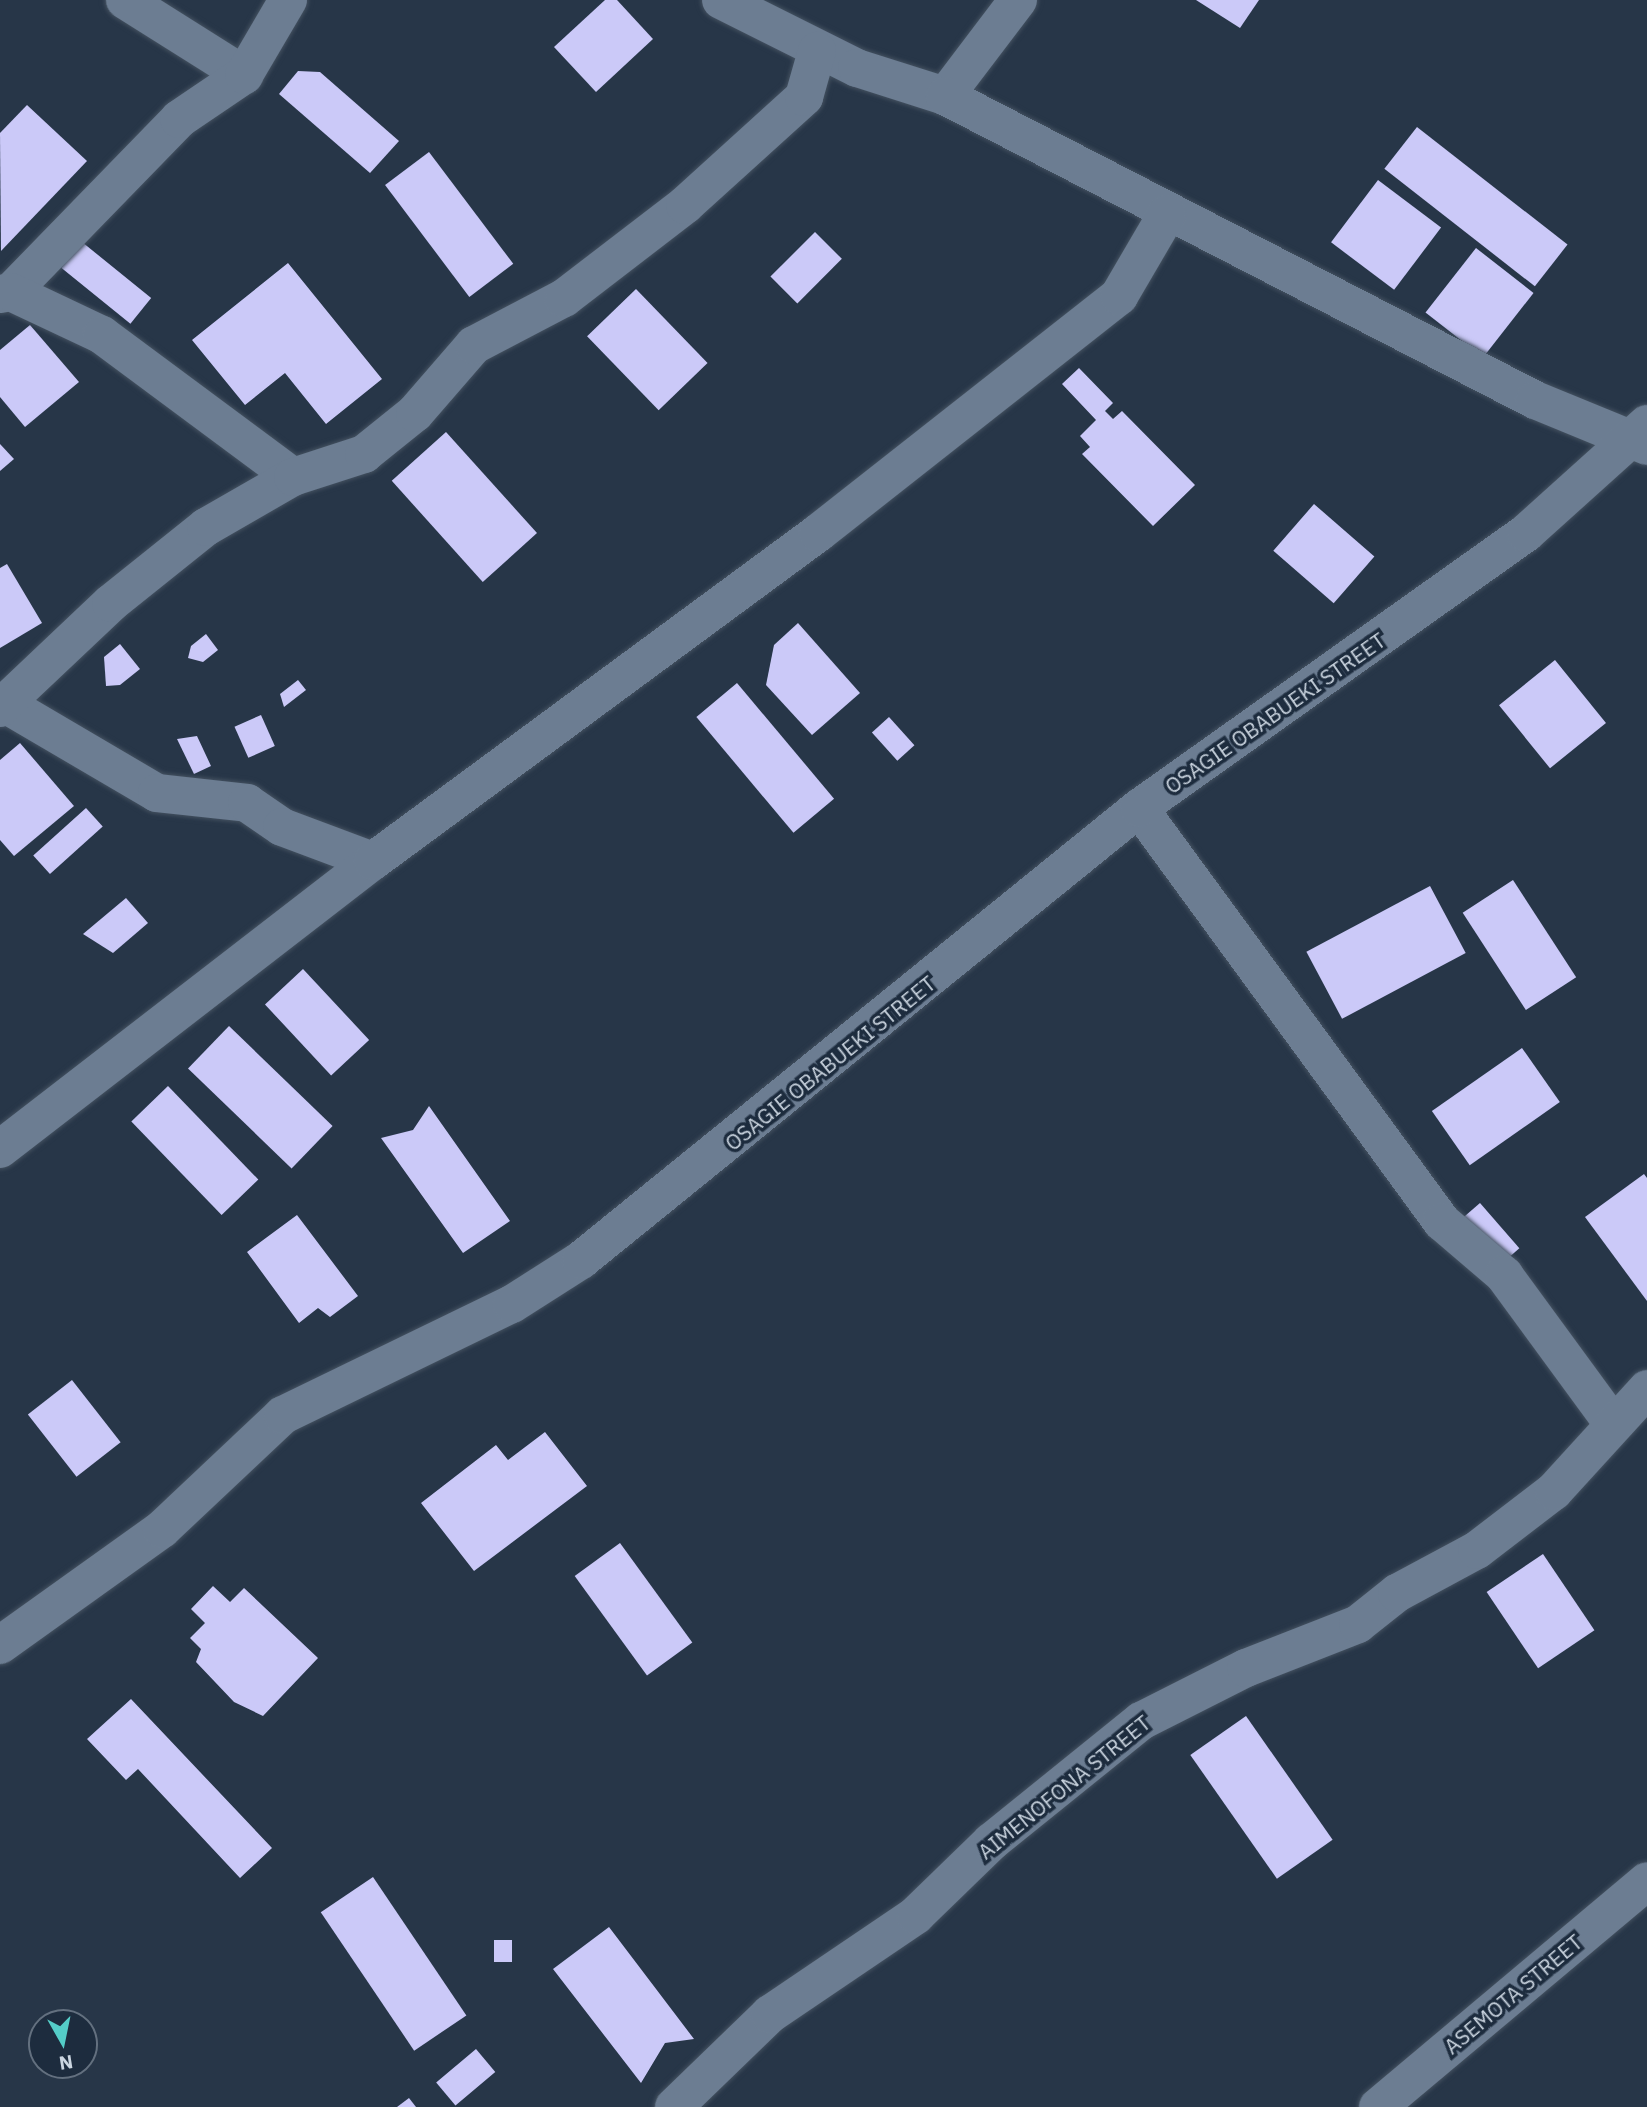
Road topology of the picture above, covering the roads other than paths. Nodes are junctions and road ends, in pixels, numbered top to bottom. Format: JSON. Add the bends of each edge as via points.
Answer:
{"nodes":[{"id":1,"x":125,"y":0,"type":"edge"},
{"id":2,"x":288,"y":0,"type":"edge"},
{"id":3,"x":721,"y":0,"type":"edge"},
{"id":4,"x":1018,"y":0,"type":"edge"},
{"id":5,"x":817,"y":51,"type":"junction"},
{"id":6,"x":244,"y":75,"type":"junction"},
{"id":7,"x":945,"y":96,"type":"junction"},
{"id":8,"x":1167,"y":214,"type":"junction"},
{"id":9,"x":6,"y":293,"type":"edge"},
{"id":10,"x":1643,"y":436,"type":"edge"},
{"id":11,"x":293,"y":477,"type":"junction"},
{"id":12,"x":4,"y":706,"type":"edge"},
{"id":13,"x":1139,"y":808,"type":"junction"},
{"id":14,"x":373,"y":861,"type":"junction"},
{"id":15,"x":0,"y":1149,"type":"edge"},
{"id":16,"x":1647,"y":1389,"type":"edge"},
{"id":17,"x":1613,"y":1424,"type":"junction"},
{"id":18,"x":0,"y":1645,"type":"edge"},
{"id":19,"x":1647,"y":1881,"type":"edge"},
{"id":20,"x":674,"y":2107,"type":"edge"},
{"id":21,"x":1378,"y":2107,"type":"edge"}],
"edges":[{"from":1,"to":6,"type":"street"},
{"from":2,"to":6,"type":"street"},
{"from":3,"to":5,"type":"street"},
{"from":4,"to":7,"type":"street"},
{"from":5,"to":7,"type":"street"},
{"from":5,"to":11,"type":"street","via":[[804,97],[685,205],[564,298],[474,345],[415,413],[365,454]]},
{"from":6,"to":9,"type":"street","via":[[179,119]]},
{"from":7,"to":8,"type":"street"},
{"from":8,"to":10,"type":"street","via":[[1535,400]]},
{"from":8,"to":14,"type":"street","via":[[1119,296],[818,533]]},
{"from":9,"to":11,"type":"street","via":[[102,335]]},
{"from":10,"to":13,"type":"street","name":"OSAGIE OBABUEKI STREET","via":[[1526,533]]},
{"from":11,"to":12,"type":"street","via":[[206,527],[111,603]]},
{"from":12,"to":14,"type":"street","via":[[157,793],[247,803],[282,827]]},
{"from":13,"to":17,"type":"street","via":[[1442,1222],[1504,1275]]},
{"from":13,"to":18,"type":"street","name":"OSAGIE OBABUEKI STREET","via":[[581,1260],[512,1304],[283,1415],[162,1529]]},
{"from":14,"to":15,"type":"street"},
{"from":16,"to":17,"type":"street","name":"AIMENOFONA STREET"},
{"from":17,"to":20,"type":"street","name":"AIMENOFONA STREET","via":[[1553,1491],[1477,1550],[1397,1593],[1358,1624],[1245,1668],[1141,1721],[991,1842],[916,1914],[770,2014]]},
{"from":19,"to":21,"type":"street","name":"ASEMOTA STREET"}]}
